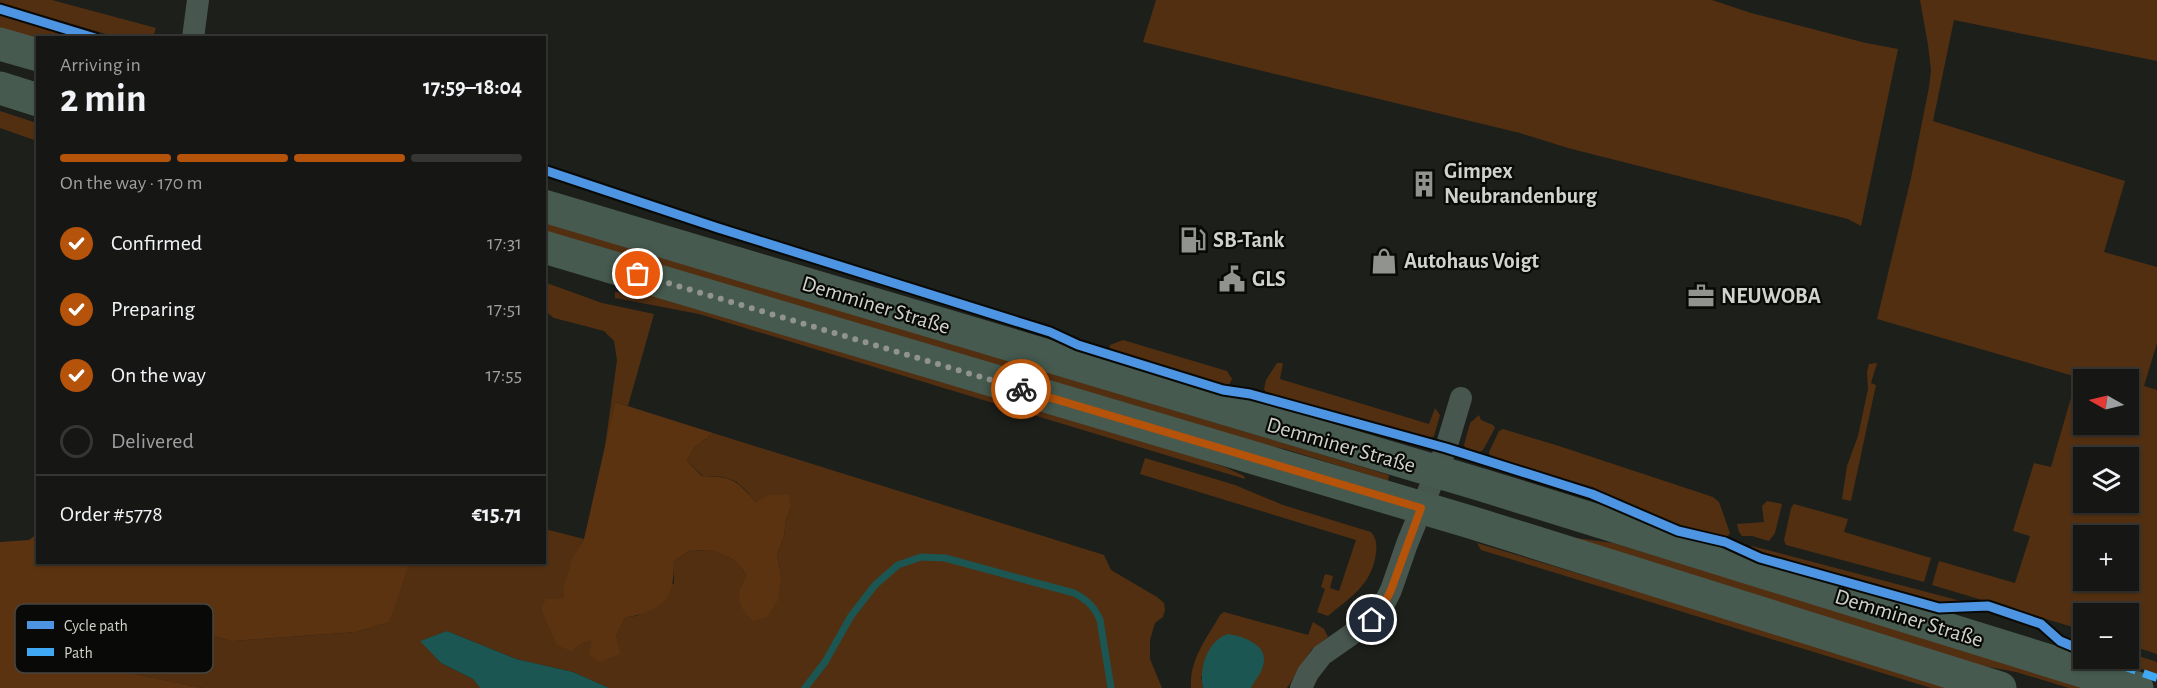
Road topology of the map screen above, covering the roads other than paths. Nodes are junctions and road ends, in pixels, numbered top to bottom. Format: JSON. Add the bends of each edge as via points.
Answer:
{"nodes":[{"id":1,"x":198,"y":0,"type":"edge"},
{"id":2,"x":193,"y":36,"type":"edge"},
{"id":3,"x":0,"y":44,"type":"edge"},
{"id":4,"x":36,"y":54,"type":"edge"},
{"id":5,"x":0,"y":88,"type":"edge"},
{"id":6,"x":36,"y":99,"type":"edge"},
{"id":7,"x":546,"y":207,"type":"edge"},
{"id":8,"x":546,"y":248,"type":"edge"},
{"id":9,"x":1461,"y":398,"type":"dead end"},
{"id":10,"x":1436,"y":472,"type":"junction"},
{"id":11,"x":1421,"y":508,"type":"junction"},
{"id":12,"x":1301,"y":688,"type":"edge"},
{"id":13,"x":2000,"y":688,"type":"edge"},
{"id":14,"x":2137,"y":688,"type":"edge"}],
"edges":[{"from":1,"to":2,"type":"street"},
{"from":3,"to":4,"type":"main road"},
{"from":5,"to":6,"type":"main road"},
{"from":7,"to":10,"type":"main road","name":"Demminer Straße"},
{"from":8,"to":11,"type":"main road","name":"Demminer Straße"},
{"from":9,"to":10,"type":"street"},
{"from":10,"to":11,"type":"street"},
{"from":10,"to":14,"type":"main road","name":"Demminer Straße"},
{"from":11,"to":12,"type":"street","via":[[1383,606],[1372,620],[1322,655]]},
{"from":11,"to":13,"type":"main road","name":"Demminer Straße"}]}
